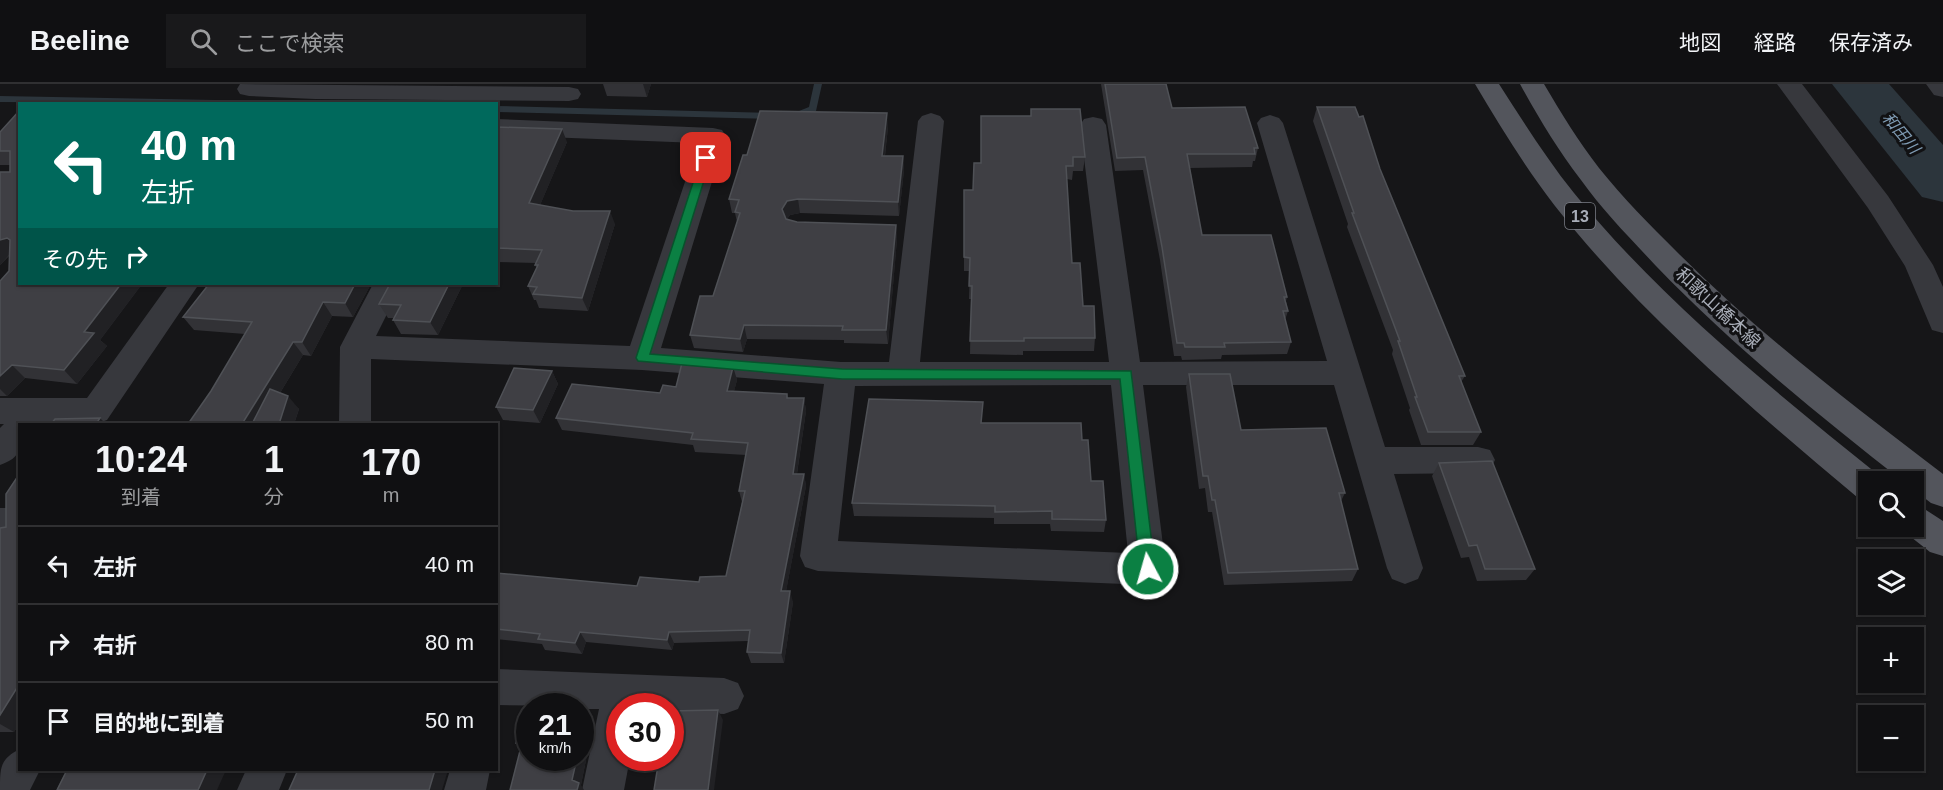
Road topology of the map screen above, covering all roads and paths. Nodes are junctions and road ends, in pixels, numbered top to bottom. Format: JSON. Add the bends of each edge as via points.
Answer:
{"nodes":[{"id":1,"x":1487,"y":84,"type":"edge"},
{"id":2,"x":1532,"y":84,"type":"edge"},
{"id":3,"x":1788,"y":84,"type":"edge"},
{"id":4,"x":1938,"y":84,"type":"edge"},
{"id":5,"x":346,"y":88,"type":"edge"},
{"id":6,"x":249,"y":89,"type":"dead end"},
{"id":7,"x":572,"y":89,"type":"edge"},
{"id":8,"x":1943,"y":90,"type":"edge"},
{"id":9,"x":311,"y":98,"type":"edge"},
{"id":10,"x":931,"y":122,"type":"dead end"},
{"id":11,"x":1270,"y":123,"type":"dead end"},
{"id":12,"x":1094,"y":125,"type":"dead end"},
{"id":13,"x":498,"y":127,"type":"edge"},
{"id":14,"x":554,"y":129,"type":"junction"},
{"id":15,"x":183,"y":285,"type":"edge"},
{"id":16,"x":386,"y":285,"type":"edge"},
{"id":17,"x":1943,"y":322,"type":"edge"},
{"id":18,"x":355,"y":347,"type":"junction"},
{"id":19,"x":642,"y":358,"type":"junction"},
{"id":20,"x":1346,"y":373,"type":"junction"},
{"id":21,"x":842,"y":374,"type":"junction"},
{"id":22,"x":903,"y":374,"type":"junction"},
{"id":23,"x":1126,"y":374,"type":"junction"},
{"id":24,"x":18,"y":418,"type":"edge"},
{"id":25,"x":355,"y":423,"type":"edge"},
{"id":26,"x":0,"y":452,"type":"edge"},
{"id":27,"x":1478,"y":460,"type":"edge"},
{"id":28,"x":1372,"y":462,"type":"junction"},
{"id":29,"x":1858,"y":478,"type":"edge"},
{"id":30,"x":1943,"y":493,"type":"edge"},
{"id":31,"x":0,"y":523,"type":"edge"},
{"id":32,"x":18,"y":523,"type":"edge"},
{"id":33,"x":1924,"y":527,"type":"edge"},
{"id":34,"x":1943,"y":541,"type":"edge"},
{"id":35,"x":1404,"y":568,"type":"dead end"},
{"id":36,"x":498,"y":687,"type":"edge"},
{"id":37,"x":622,"y":692,"type":"junction"},
{"id":38,"x":724,"y":696,"type":"dead end"},
{"id":39,"x":19,"y":771,"type":"edge"},
{"id":40,"x":267,"y":771,"type":"edge"},
{"id":41,"x":470,"y":771,"type":"edge"},
{"id":42,"x":7,"y":790,"type":"edge"},
{"id":43,"x":258,"y":790,"type":"edge"},
{"id":44,"x":465,"y":790,"type":"edge"},
{"id":45,"x":603,"y":790,"type":"edge"}],
"edges":[{"from":1,"to":29,"type":"main road","name":"和歌山橋本線","number":"13","via":[[1531,155],[1624,266],[1691,334]]},
{"from":2,"to":30,"type":"main road","name":"和歌山橋本線","number":"13","via":[[1584,166],[1687,281],[1735,327]]},
{"from":3,"to":17,"type":"street","via":[[1884,211],[1919,265]]},
{"from":4,"to":8,"type":"street"},
{"from":5,"to":7,"type":"street"},
{"from":5,"to":9,"type":"street"},
{"from":6,"to":9,"type":"street"},
{"from":7,"to":14,"type":"street"},
{"from":10,"to":22,"type":"street","via":[[908,228]]},
{"from":11,"to":20,"type":"street"},
{"from":12,"to":23,"type":"street"},
{"from":13,"to":14,"type":"street"},
{"from":14,"to":19,"type":"street","via":[[713,136]]},
{"from":15,"to":24,"type":"street","via":[[96,411]]},
{"from":16,"to":18,"type":"street"},
{"from":18,"to":19,"type":"street"},
{"from":18,"to":25,"type":"street"},
{"from":19,"to":21,"type":"street"},
{"from":20,"to":23,"type":"street"},
{"from":20,"to":28,"type":"street"},
{"from":21,"to":22,"type":"street"},
{"from":21,"to":23,"type":"street","via":[[818,556],[1148,569]]},
{"from":22,"to":23,"type":"street"},
{"from":24,"to":26,"type":"street"},
{"from":27,"to":28,"type":"street"},
{"from":28,"to":35,"type":"street"},
{"from":31,"to":32,"type":"street"},
{"from":33,"to":34,"type":"main road"},
{"from":36,"to":37,"type":"street"},
{"from":37,"to":38,"type":"street"},
{"from":37,"to":45,"type":"street"},
{"from":39,"to":42,"type":"street"},
{"from":40,"to":43,"type":"street"},
{"from":41,"to":44,"type":"street"}]}
